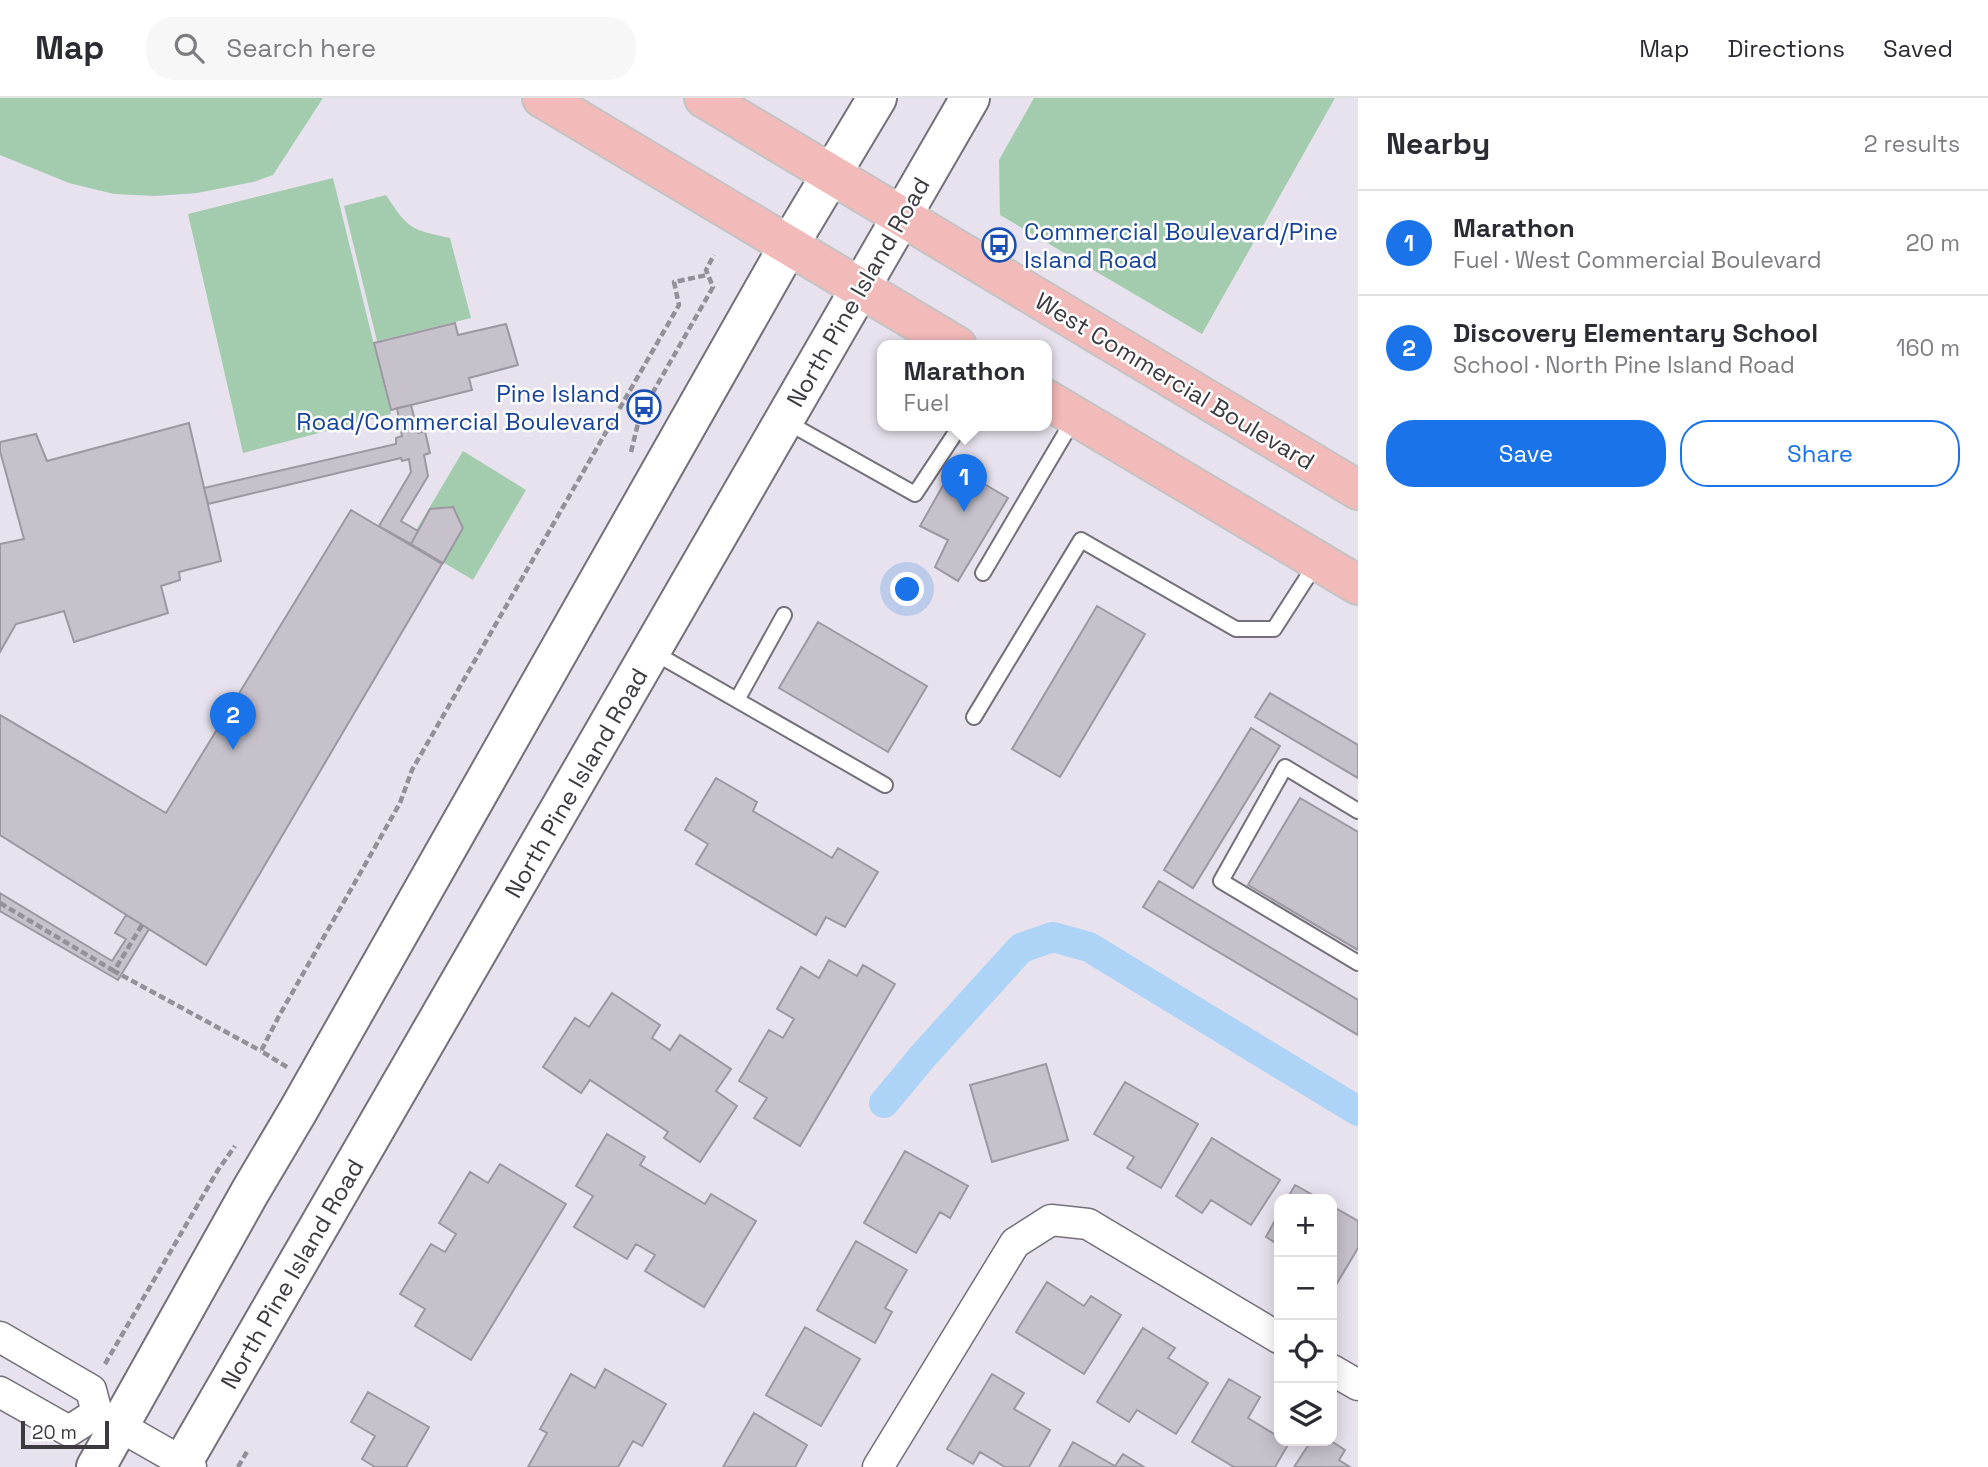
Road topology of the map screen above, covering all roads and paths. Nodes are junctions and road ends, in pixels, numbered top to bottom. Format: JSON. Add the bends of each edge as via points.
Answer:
{"nodes":[{"id":1,"x":542,"y":98,"type":"edge"},
{"id":2,"x":704,"y":98,"type":"edge"},
{"id":3,"x":877,"y":98,"type":"edge"},
{"id":4,"x":970,"y":98,"type":"edge"},
{"id":5,"x":831,"y":174,"type":"junction"},
{"id":6,"x":902,"y":218,"type":"junction"},
{"id":7,"x":789,"y":245,"type":"junction"},
{"id":8,"x":714,"y":255,"type":"dead end"},
{"id":9,"x":707,"y":275,"type":"junction"},
{"id":10,"x":860,"y":288,"type":"junction"},
{"id":11,"x":947,"y":340,"type":"edge"},
{"id":12,"x":1061,"y":407,"type":"edge"},
{"id":13,"x":784,"y":420,"type":"junction"},
{"id":14,"x":1052,"y":426,"type":"edge"},
{"id":15,"x":957,"y":431,"type":"edge"},
{"id":16,"x":1050,"y":431,"type":"edge"},
{"id":17,"x":631,"y":454,"type":"dead end"},
{"id":18,"x":1358,"y":490,"type":"edge"},
{"id":19,"x":1317,"y":561,"type":"junction"},
{"id":20,"x":983,"y":573,"type":"dead end"},
{"id":21,"x":1358,"y":585,"type":"edge"},
{"id":22,"x":784,"y":615,"type":"dead end"},
{"id":23,"x":652,"y":652,"type":"junction"},
{"id":24,"x":737,"y":700,"type":"junction"},
{"id":25,"x":974,"y":717,"type":"dead end"},
{"id":26,"x":885,"y":785,"type":"dead end"},
{"id":27,"x":1358,"y":811,"type":"edge"},
{"id":28,"x":0,"y":903,"type":"edge"},
{"id":29,"x":142,"y":925,"type":"dead end"},
{"id":30,"x":1358,"y":963,"type":"edge"},
{"id":31,"x":114,"y":971,"type":"junction"},
{"id":32,"x":261,"y":1051,"type":"junction"},
{"id":33,"x":291,"y":1070,"type":"dead end"},
{"id":34,"x":242,"y":1136,"type":"dead end"},
{"id":35,"x":1274,"y":1335,"type":"edge"},
{"id":36,"x":0,"y":1337,"type":"edge"},
{"id":37,"x":1337,"y":1373,"type":"edge"},
{"id":38,"x":1358,"y":1385,"type":"edge"},
{"id":39,"x":0,"y":1392,"type":"edge"},
{"id":40,"x":102,"y":1410,"type":"junction"},
{"id":41,"x":248,"y":1450,"type":"dead end"},
{"id":42,"x":185,"y":1465,"type":"edge"},
{"id":43,"x":96,"y":1467,"type":"edge"},
{"id":44,"x":238,"y":1467,"type":"edge"},
{"id":45,"x":878,"y":1467,"type":"edge"}],
"edges":[{"from":1,"to":7,"type":"highway"},
{"from":2,"to":5,"type":"highway","name":"West Commercial Boulevard"},
{"from":3,"to":5,"type":"main road"},
{"from":4,"to":6,"type":"main road","name":"North Pine Island Road"},
{"from":5,"to":6,"type":"highway","name":"West Commercial Boulevard"},
{"from":5,"to":7,"type":"main road"},
{"from":6,"to":10,"type":"main road","name":"North Pine Island Road"},
{"from":6,"to":18,"type":"highway","name":"West Commercial Boulevard"},
{"from":7,"to":10,"type":"highway"},
{"from":7,"to":40,"type":"main road","via":[[312,1087],[250,1192]]},
{"from":8,"to":9,"type":"path"},
{"from":9,"to":17,"type":"path","via":[[713,287],[640,415]]},
{"from":9,"to":32,"type":"path","via":[[674,282],[679,304],[412,770],[400,803]]},
{"from":10,"to":11,"type":"highway"},
{"from":10,"to":13,"type":"main road","name":"North Pine Island Road"},
{"from":12,"to":14,"type":"lane"},
{"from":12,"to":19,"type":"highway"},
{"from":13,"to":15,"type":"lane","via":[[915,494]]},
{"from":13,"to":23,"type":"main road","name":"North Pine Island Road"},
{"from":16,"to":20,"type":"lane"},
{"from":19,"to":21,"type":"highway"},
{"from":19,"to":25,"type":"lane","via":[[1274,629],[1236,629],[1081,540]]},
{"from":22,"to":24,"type":"lane"},
{"from":23,"to":24,"type":"lane"},
{"from":23,"to":42,"type":"main road","name":"North Pine Island Road"},
{"from":24,"to":26,"type":"lane"},
{"from":27,"to":30,"type":"lane","via":[[1285,767],[1221,881]]},
{"from":28,"to":31,"type":"path"},
{"from":29,"to":31,"type":"path"},
{"from":31,"to":32,"type":"path"},
{"from":32,"to":33,"type":"path"},
{"from":34,"to":40,"type":"path","via":[[218,1170]]},
{"from":35,"to":45,"type":"street","via":[[1088,1224],[1051,1220],[1015,1243]]},
{"from":36,"to":40,"type":"street"},
{"from":37,"to":38,"type":"street"},
{"from":39,"to":40,"type":"street","via":[[69,1431]]},
{"from":40,"to":42,"type":"street"},
{"from":40,"to":43,"type":"main road"},
{"from":41,"to":44,"type":"path"}]}
